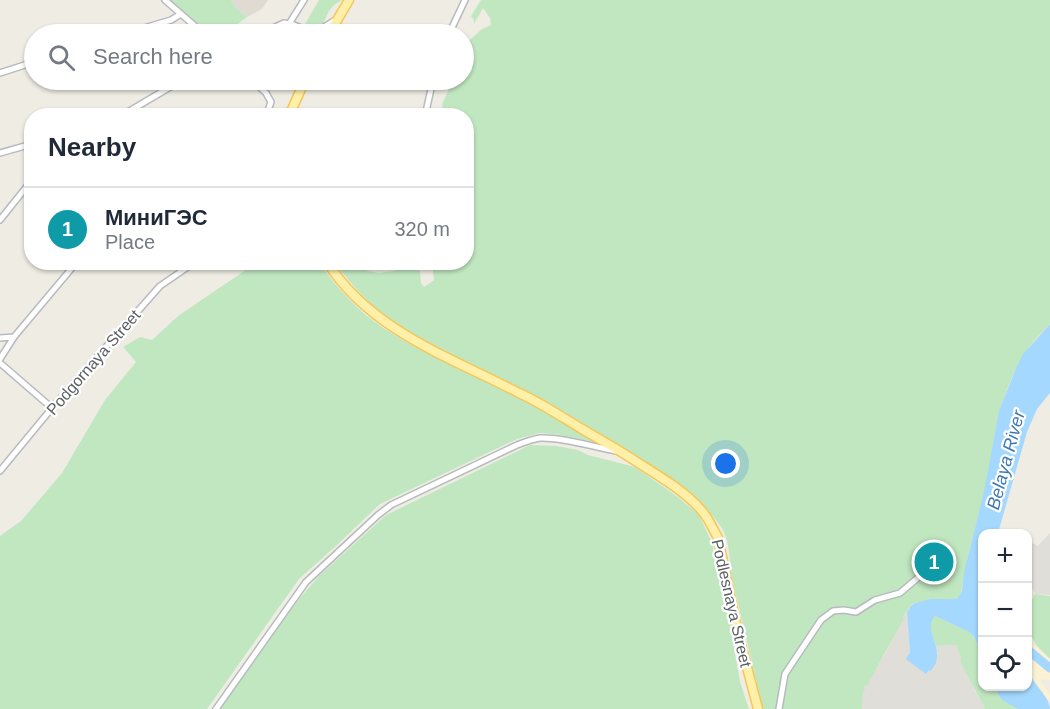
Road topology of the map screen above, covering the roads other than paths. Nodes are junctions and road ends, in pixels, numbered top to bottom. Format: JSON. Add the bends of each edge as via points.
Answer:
{"nodes":[{"id":1,"x":165,"y":0,"type":"edge"},
{"id":2,"x":304,"y":0,"type":"edge"},
{"id":3,"x":349,"y":0,"type":"edge"},
{"id":4,"x":465,"y":0,"type":"edge"},
{"id":5,"x":181,"y":14,"type":"junction"},
{"id":6,"x":340,"y":15,"type":"junction"},
{"id":7,"x":158,"y":24,"type":"edge"},
{"id":8,"x":192,"y":24,"type":"edge"},
{"id":9,"x":282,"y":24,"type":"edge"},
{"id":10,"x":289,"y":24,"type":"joint"},
{"id":11,"x":330,"y":24,"type":"edge"},
{"id":12,"x":335,"y":24,"type":"edge"},
{"id":13,"x":454,"y":24,"type":"edge"},
{"id":14,"x":24,"y":65,"type":"edge"},
{"id":15,"x":0,"y":73,"type":"edge"},
{"id":16,"x":165,"y":90,"type":"edge"},
{"id":17,"x":263,"y":90,"type":"edge"},
{"id":18,"x":300,"y":90,"type":"edge"},
{"id":19,"x":431,"y":90,"type":"edge"},
{"id":20,"x":296,"y":98,"type":"junction"},
{"id":21,"x":135,"y":108,"type":"edge"},
{"id":22,"x":270,"y":108,"type":"edge"},
{"id":23,"x":292,"y":108,"type":"edge"},
{"id":24,"x":295,"y":108,"type":"edge"},
{"id":25,"x":427,"y":108,"type":"edge"},
{"id":26,"x":24,"y":146,"type":"edge"},
{"id":27,"x":0,"y":153,"type":"edge"},
{"id":28,"x":24,"y":190,"type":"edge"},
{"id":29,"x":0,"y":220,"type":"edge"},
{"id":30,"x":71,"y":270,"type":"edge"},
{"id":31,"x":183,"y":270,"type":"edge"},
{"id":32,"x":331,"y":270,"type":"edge"},
{"id":33,"x":14,"y":337,"type":"junction"},
{"id":34,"x":0,"y":338,"type":"edge"},
{"id":35,"x":0,"y":361,"type":"edge"},
{"id":36,"x":52,"y":408,"type":"junction"},
{"id":37,"x":622,"y":452,"type":"junction"},
{"id":38,"x":0,"y":471,"type":"edge"},
{"id":39,"x":920,"y":576,"type":"dead end"},
{"id":40,"x":216,"y":709,"type":"edge"},
{"id":41,"x":758,"y":709,"type":"edge"},
{"id":42,"x":779,"y":709,"type":"edge"}],
"edges":[{"from":1,"to":5,"type":"street"},
{"from":2,"to":10,"type":"street"},
{"from":3,"to":6,"type":"main road"},
{"from":4,"to":13,"type":"street"},
{"from":5,"to":7,"type":"street"},
{"from":5,"to":8,"type":"street"},
{"from":6,"to":11,"type":"street"},
{"from":6,"to":12,"type":"main road"},
{"from":9,"to":10,"type":"street"},
{"from":14,"to":15,"type":"street"},
{"from":16,"to":21,"type":"street"},
{"from":17,"to":22,"type":"street","via":[[272,102]]},
{"from":18,"to":20,"type":"main road"},
{"from":19,"to":25,"type":"street"},
{"from":20,"to":23,"type":"main road"},
{"from":20,"to":24,"type":"street"},
{"from":26,"to":27,"type":"street"},
{"from":28,"to":29,"type":"street"},
{"from":30,"to":33,"type":"street"},
{"from":31,"to":36,"type":"street","name":"Podgornaya Street","via":[[160,286]]},
{"from":32,"to":37,"type":"main road","name":"Podlesnaya Street","via":[[358,300],[404,336],[522,394]]},
{"from":33,"to":34,"type":"street"},
{"from":33,"to":35,"type":"street"},
{"from":35,"to":36,"type":"street"},
{"from":36,"to":38,"type":"street","name":"Podgornaya Street"},
{"from":37,"to":40,"type":"street","via":[[556,439],[531,439],[391,504],[306,582]]},
{"from":37,"to":41,"type":"main road","name":"Podlesnaya Street","via":[[690,499],[711,524],[718,538]]},
{"from":39,"to":42,"type":"street","via":[[900,593],[875,600],[856,612],[833,611],[821,620],[785,674]]}]}
